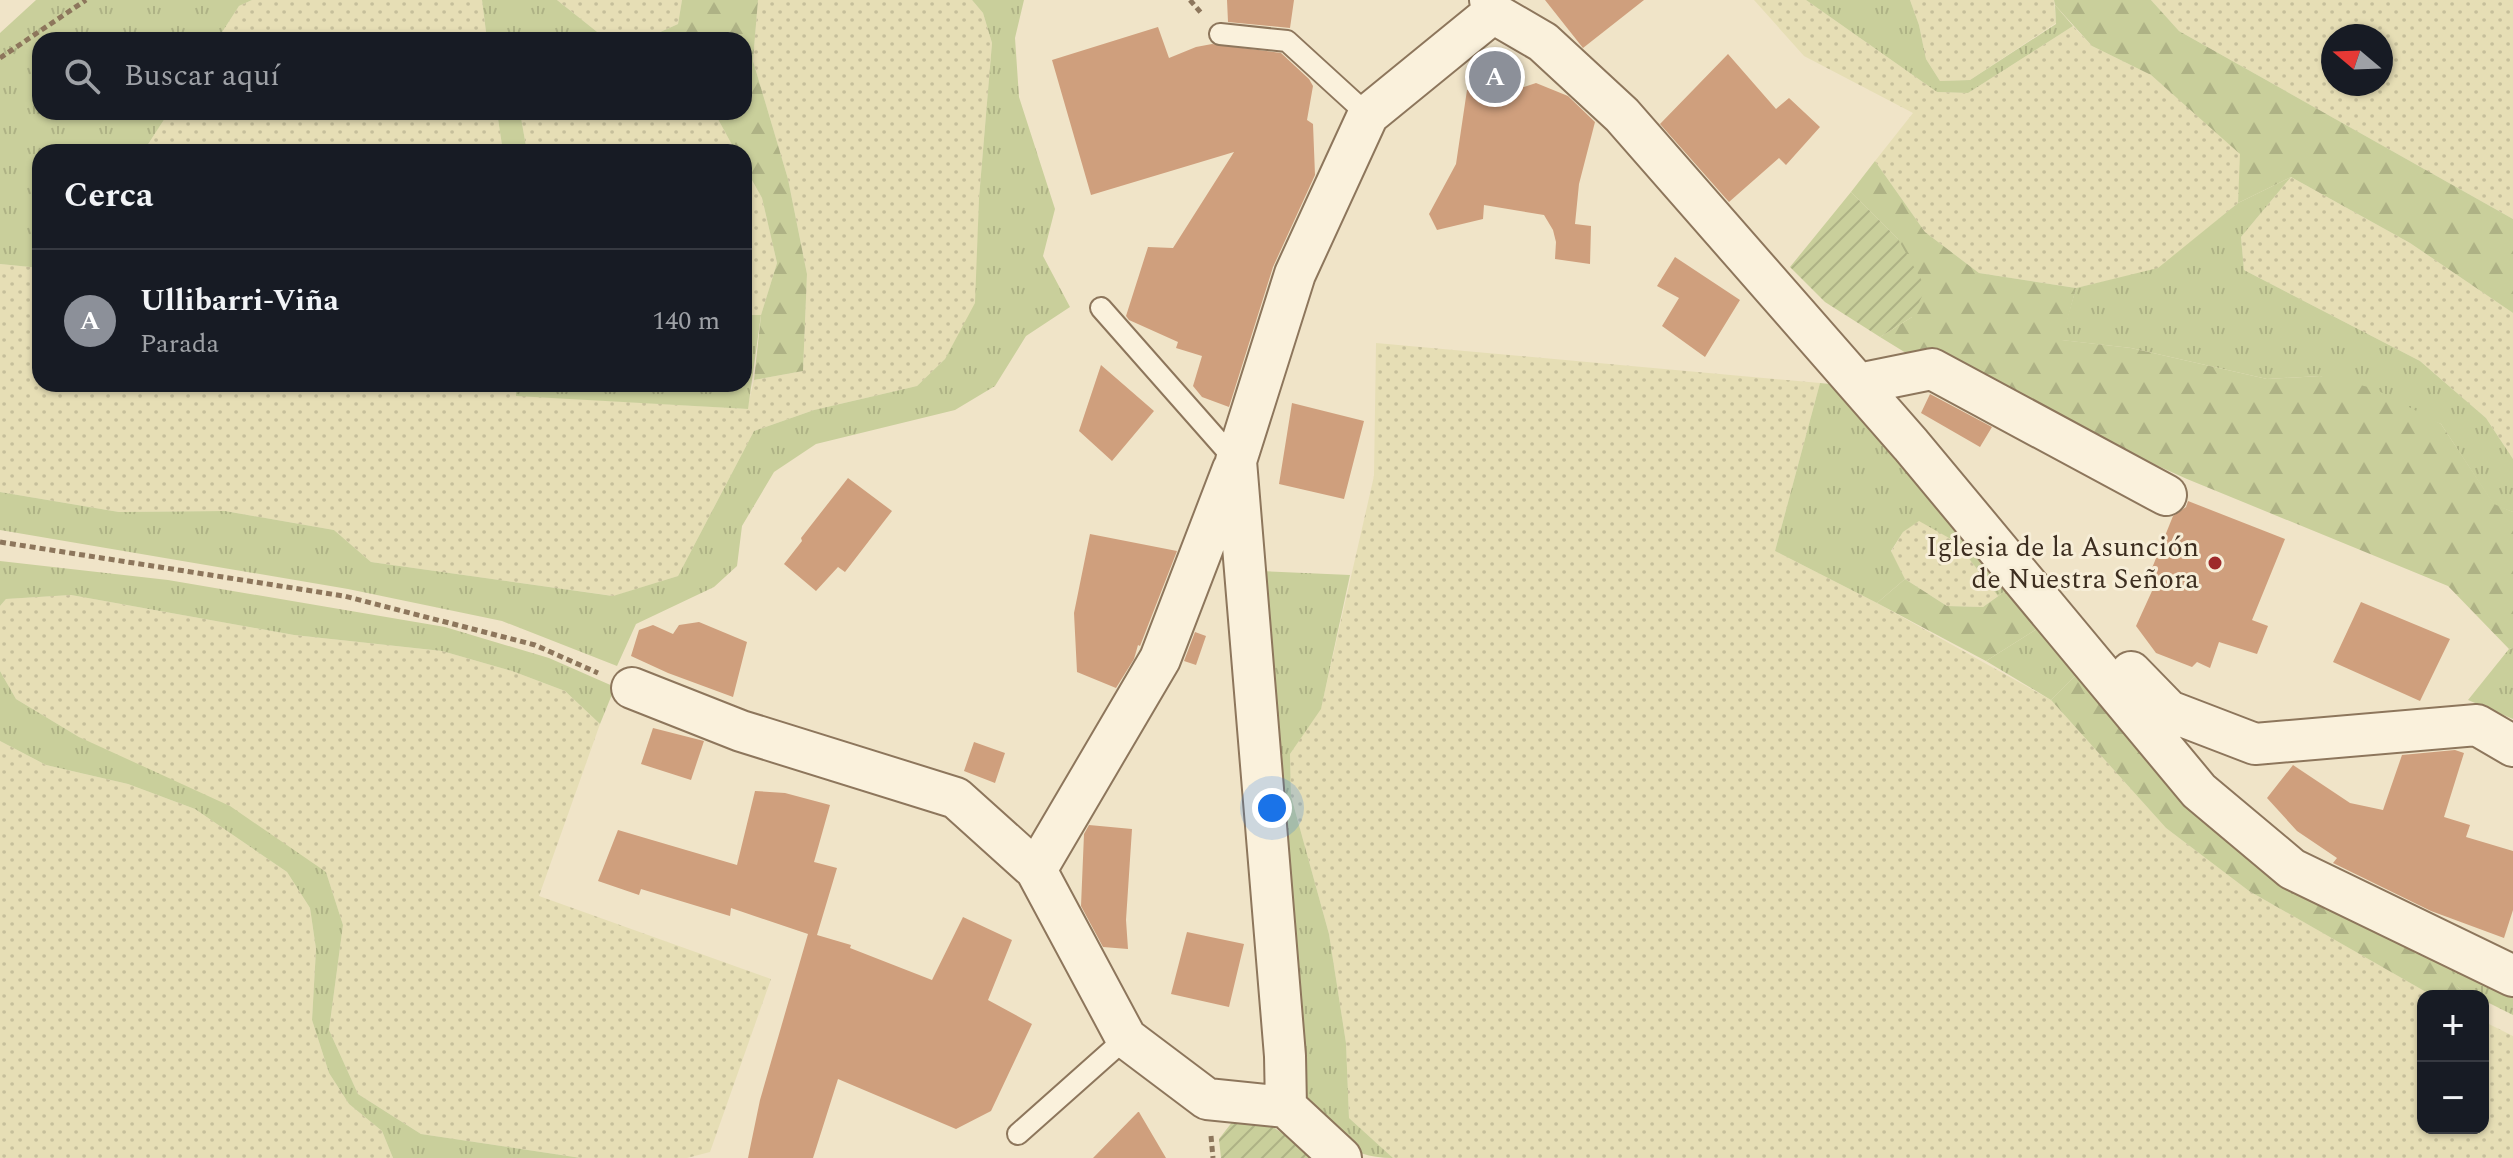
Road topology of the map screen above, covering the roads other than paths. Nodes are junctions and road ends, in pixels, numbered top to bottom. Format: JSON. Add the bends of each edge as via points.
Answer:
{"nodes":[{"id":1,"x":1492,"y":6,"type":"edge"},
{"id":2,"x":1220,"y":34,"type":"dead end"},
{"id":3,"x":1368,"y":115,"type":"junction"},
{"id":4,"x":1101,"y":308,"type":"dead end"},
{"id":5,"x":1858,"y":384,"type":"junction"},
{"id":6,"x":1911,"y":445,"type":"junction"},
{"id":7,"x":1236,"y":461,"type":"junction"},
{"id":8,"x":2166,"y":495,"type":"dead end"},
{"id":9,"x":632,"y":688,"type":"road end"},
{"id":10,"x":2513,"y":746,"type":"edge"},
{"id":11,"x":1036,"y":870,"type":"junction"},
{"id":12,"x":2513,"y":976,"type":"edge"},
{"id":13,"x":1126,"y":1038,"type":"junction"},
{"id":14,"x":1286,"y":1107,"type":"junction"},
{"id":15,"x":1018,"y":1134,"type":"dead end"},
{"id":16,"x":1341,"y":1158,"type":"edge"}],
"edges":[{"from":1,"to":3,"type":"street"},
{"from":1,"to":5,"type":"street","via":[[1543,42],[1622,115]]},
{"from":2,"to":3,"type":"lane","via":[[1287,41]]},
{"from":3,"to":7,"type":"street","via":[[1295,274]]},
{"from":4,"to":7,"type":"lane"},
{"from":5,"to":6,"type":"street"},
{"from":5,"to":8,"type":"street","via":[[1932,369]]},
{"from":6,"to":10,"type":"street","via":[[2169,711],[2255,744],[2477,725]]},
{"from":6,"to":12,"type":"street","via":[[2199,791],[2292,869]]},
{"from":7,"to":11,"type":"street","via":[[1160,659]]},
{"from":7,"to":14,"type":"street"},
{"from":9,"to":11,"type":"street","via":[[741,731],[956,798]]},
{"from":11,"to":13,"type":"street"},
{"from":13,"to":14,"type":"street","via":[[1207,1099]]},
{"from":13,"to":15,"type":"lane"},
{"from":14,"to":16,"type":"street"}]}
